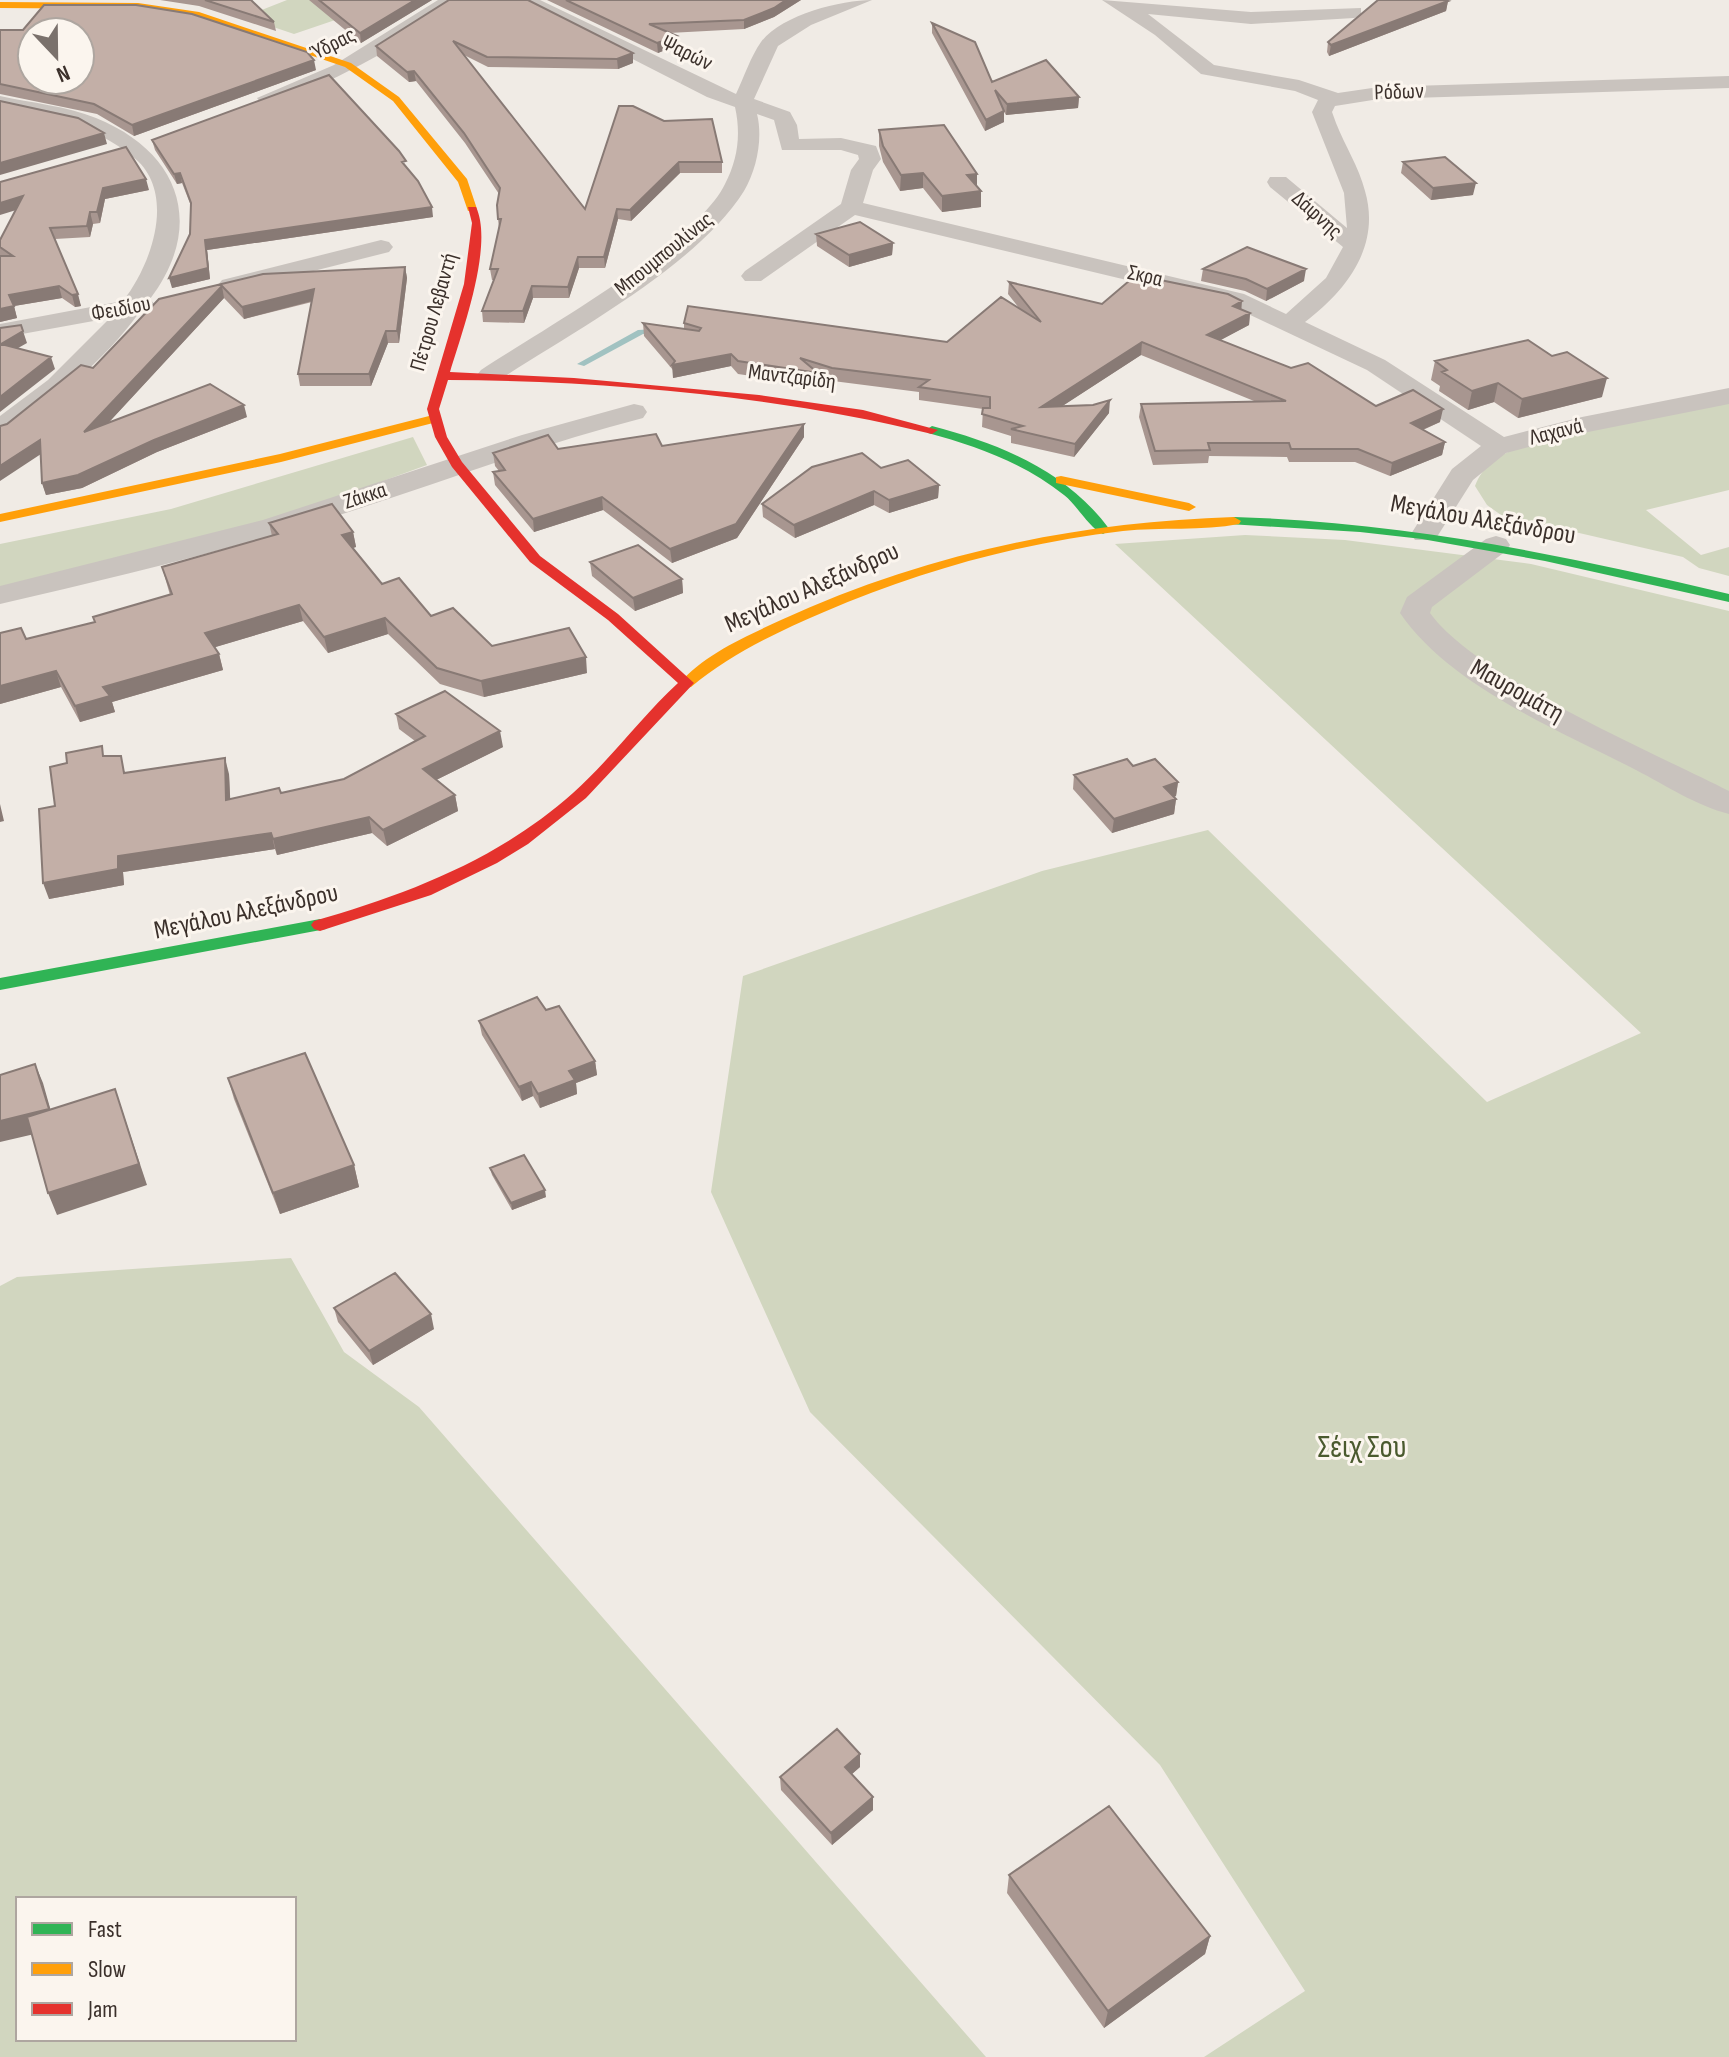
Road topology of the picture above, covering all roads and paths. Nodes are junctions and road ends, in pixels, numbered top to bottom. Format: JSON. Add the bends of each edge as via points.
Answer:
{"nodes":[{"id":1,"x":451,"y":0,"type":"edge"},
{"id":2,"x":526,"y":0,"type":"edge"},
{"id":3,"x":856,"y":1,"type":"edge"},
{"id":4,"x":1115,"y":3,"type":"edge"},
{"id":5,"x":0,"y":5,"type":"edge"},
{"id":6,"x":1354,"y":12,"type":"dead end"},
{"id":7,"x":348,"y":65,"type":"junction"},
{"id":8,"x":1729,"y":82,"type":"edge"},
{"id":9,"x":1332,"y":98,"type":"junction"},
{"id":10,"x":0,"y":102,"type":"edge"},
{"id":11,"x":253,"y":103,"type":"edge"},
{"id":12,"x":743,"y":103,"type":"junction"},
{"id":13,"x":160,"y":138,"type":"edge"},
{"id":14,"x":135,"y":147,"type":"junction"},
{"id":15,"x":107,"y":155,"type":"edge"},
{"id":16,"x":1278,"y":182,"type":"dead end"},
{"id":17,"x":851,"y":207,"type":"junction"},
{"id":18,"x":381,"y":247,"type":"dead end"},
{"id":19,"x":1356,"y":247,"type":"junction"},
{"id":20,"x":753,"y":276,"type":"dead end"},
{"id":21,"x":201,"y":293,"type":"edge"},
{"id":22,"x":166,"y":301,"type":"edge"},
{"id":23,"x":134,"y":307,"type":"junction"},
{"id":24,"x":1290,"y":322,"type":"junction"},
{"id":25,"x":0,"y":331,"type":"edge"},
{"id":26,"x":490,"y":375,"type":"junction"},
{"id":27,"x":441,"y":376,"type":"junction"},
{"id":28,"x":1729,"y":396,"type":"edge"},
{"id":29,"x":502,"y":397,"type":"dead end"},
{"id":30,"x":461,"y":399,"type":"dead end"},
{"id":31,"x":434,"y":410,"type":"junction"},
{"id":32,"x":634,"y":412,"type":"dead end"},
{"id":33,"x":0,"y":428,"type":"edge"},
{"id":34,"x":1500,"y":446,"type":"junction"},
{"id":35,"x":457,"y":464,"type":"junction"},
{"id":36,"x":991,"y":470,"type":"dead end"},
{"id":37,"x":1045,"y":476,"type":"junction"},
{"id":38,"x":1048,"y":515,"type":"dead end"},
{"id":39,"x":0,"y":518,"type":"edge"},
{"id":40,"x":1262,"y":520,"type":"junction"},
{"id":41,"x":1017,"y":525,"type":"dead end"},
{"id":42,"x":1103,"y":530,"type":"junction"},
{"id":43,"x":1425,"y":534,"type":"junction"},
{"id":44,"x":1062,"y":536,"type":"junction"},
{"id":45,"x":1496,"y":545,"type":"junction"},
{"id":46,"x":913,"y":571,"type":"junction"},
{"id":47,"x":0,"y":595,"type":"edge"},
{"id":48,"x":1729,"y":598,"type":"edge"},
{"id":49,"x":687,"y":683,"type":"junction"},
{"id":50,"x":1729,"y":804,"type":"edge"},
{"id":51,"x":0,"y":984,"type":"edge"}],
"edges":[{"from":1,"to":7,"type":"street","name":"Ύδρας"},
{"from":2,"to":12,"type":"street","name":"Ψαρών","via":[[683,79]]},
{"from":3,"to":12,"type":"street","via":[[773,39]]},
{"from":4,"to":6,"type":"street","via":[[1251,18]]},
{"from":4,"to":9,"type":"street","via":[[1162,31],[1208,70],[1299,86]]},
{"from":5,"to":7,"type":"street","name":"Πέτρου Λεβαντή","via":[[171,10]]},
{"from":7,"to":11,"type":"street","name":"Ύδρας"},
{"from":7,"to":27,"type":"street","name":"Πέτρου Λεβαντή","via":[[407,110],[456,171],[473,202],[478,235],[474,267]]},
{"from":8,"to":9,"type":"street","name":"Ρόδων"},
{"from":9,"to":19,"type":"street","via":[[1322,112],[1355,192],[1361,219]]},
{"from":10,"to":14,"type":"street","via":[[59,114]]},
{"from":12,"to":17,"type":"street","via":[[783,116],[789,146],[841,144],[868,151],[870,159]]},
{"from":12,"to":26,"type":"street","name":"Μπουμπουλίνας","via":[[751,132],[743,166],[715,215],[646,273]]},
{"from":13,"to":14,"type":"street"},
{"from":14,"to":15,"type":"street"},
{"from":14,"to":23,"type":"street","via":[[156,168],[173,215],[154,275]]},
{"from":16,"to":19,"type":"street","name":"Δάφνης"},
{"from":17,"to":20,"type":"street"},
{"from":17,"to":24,"type":"street","name":"Σκρα","via":[[1216,293]]},
{"from":18,"to":21,"type":"street"},
{"from":19,"to":24,"type":"street","via":[[1332,283]]},
{"from":22,"to":23,"type":"street","name":"Φειδίου"},
{"from":23,"to":25,"type":"street","name":"Φειδίου"},
{"from":23,"to":33,"type":"street","via":[[82,365]]},
{"from":24,"to":34,"type":"street","name":"Σκρα","via":[[1376,365]]},
{"from":26,"to":27,"type":"street","name":"Μαντζαρίδη"},
{"from":26,"to":37,"type":"street","name":"Μαντζαρίδη","via":[[860,410],[931,427]]},
{"from":27,"to":31,"type":"street","name":"Πέτρου Λεβαντή"},
{"from":28,"to":34,"type":"street","name":"Λαχανά"},
{"from":29,"to":36,"type":"street","name":"Μαντζαρίδη","via":[[571,395],[747,406],[877,429]]},
{"from":30,"to":31,"type":"street"},
{"from":31,"to":35,"type":"street"},
{"from":31,"to":39,"type":"street","via":[[281,458]]},
{"from":32,"to":35,"type":"street","name":"Ζάκκα"},
{"from":34,"to":43,"type":"street","name":"Λαχανά","via":[[1462,475]]},
{"from":35,"to":47,"type":"street","name":"Ζάκκα","via":[[222,541]]},
{"from":35,"to":49,"type":"street","via":[[535,559],[613,617]]},
{"from":37,"to":40,"type":"street"},
{"from":37,"to":42,"type":"street","name":"Μαντζαρίδη","via":[[1081,498]]},
{"from":38,"to":44,"type":"street"},
{"from":40,"to":42,"type":"street","name":"Μεγάλου Αλεξάνδρου"},
{"from":40,"to":43,"type":"street","name":"Μεγάλου Αλεξάνδρου"},
{"from":41,"to":46,"type":"street","via":[[1006,535]]},
{"from":42,"to":44,"type":"street","name":"Μεγάλου Αλεξάνδρου"},
{"from":43,"to":45,"type":"street","name":"Μεγάλου Αλεξάνδρου"},
{"from":44,"to":46,"type":"street","name":"Μεγάλου Αλεξάνδρου"},
{"from":45,"to":48,"type":"street","name":"Μεγάλου Αλεξάνδρου"},
{"from":45,"to":50,"type":"street","name":"Μαυρομάτη","via":[[1418,603],[1415,613],[1422,629],[1487,676]]},
{"from":46,"to":49,"type":"street","name":"Μεγάλου Αλεξάνδρου","via":[[766,634]]},
{"from":49,"to":51,"type":"street","name":"Μεγάλου Αλεξάνδρου","via":[[566,807],[504,852],[445,883],[309,928]]}]}
